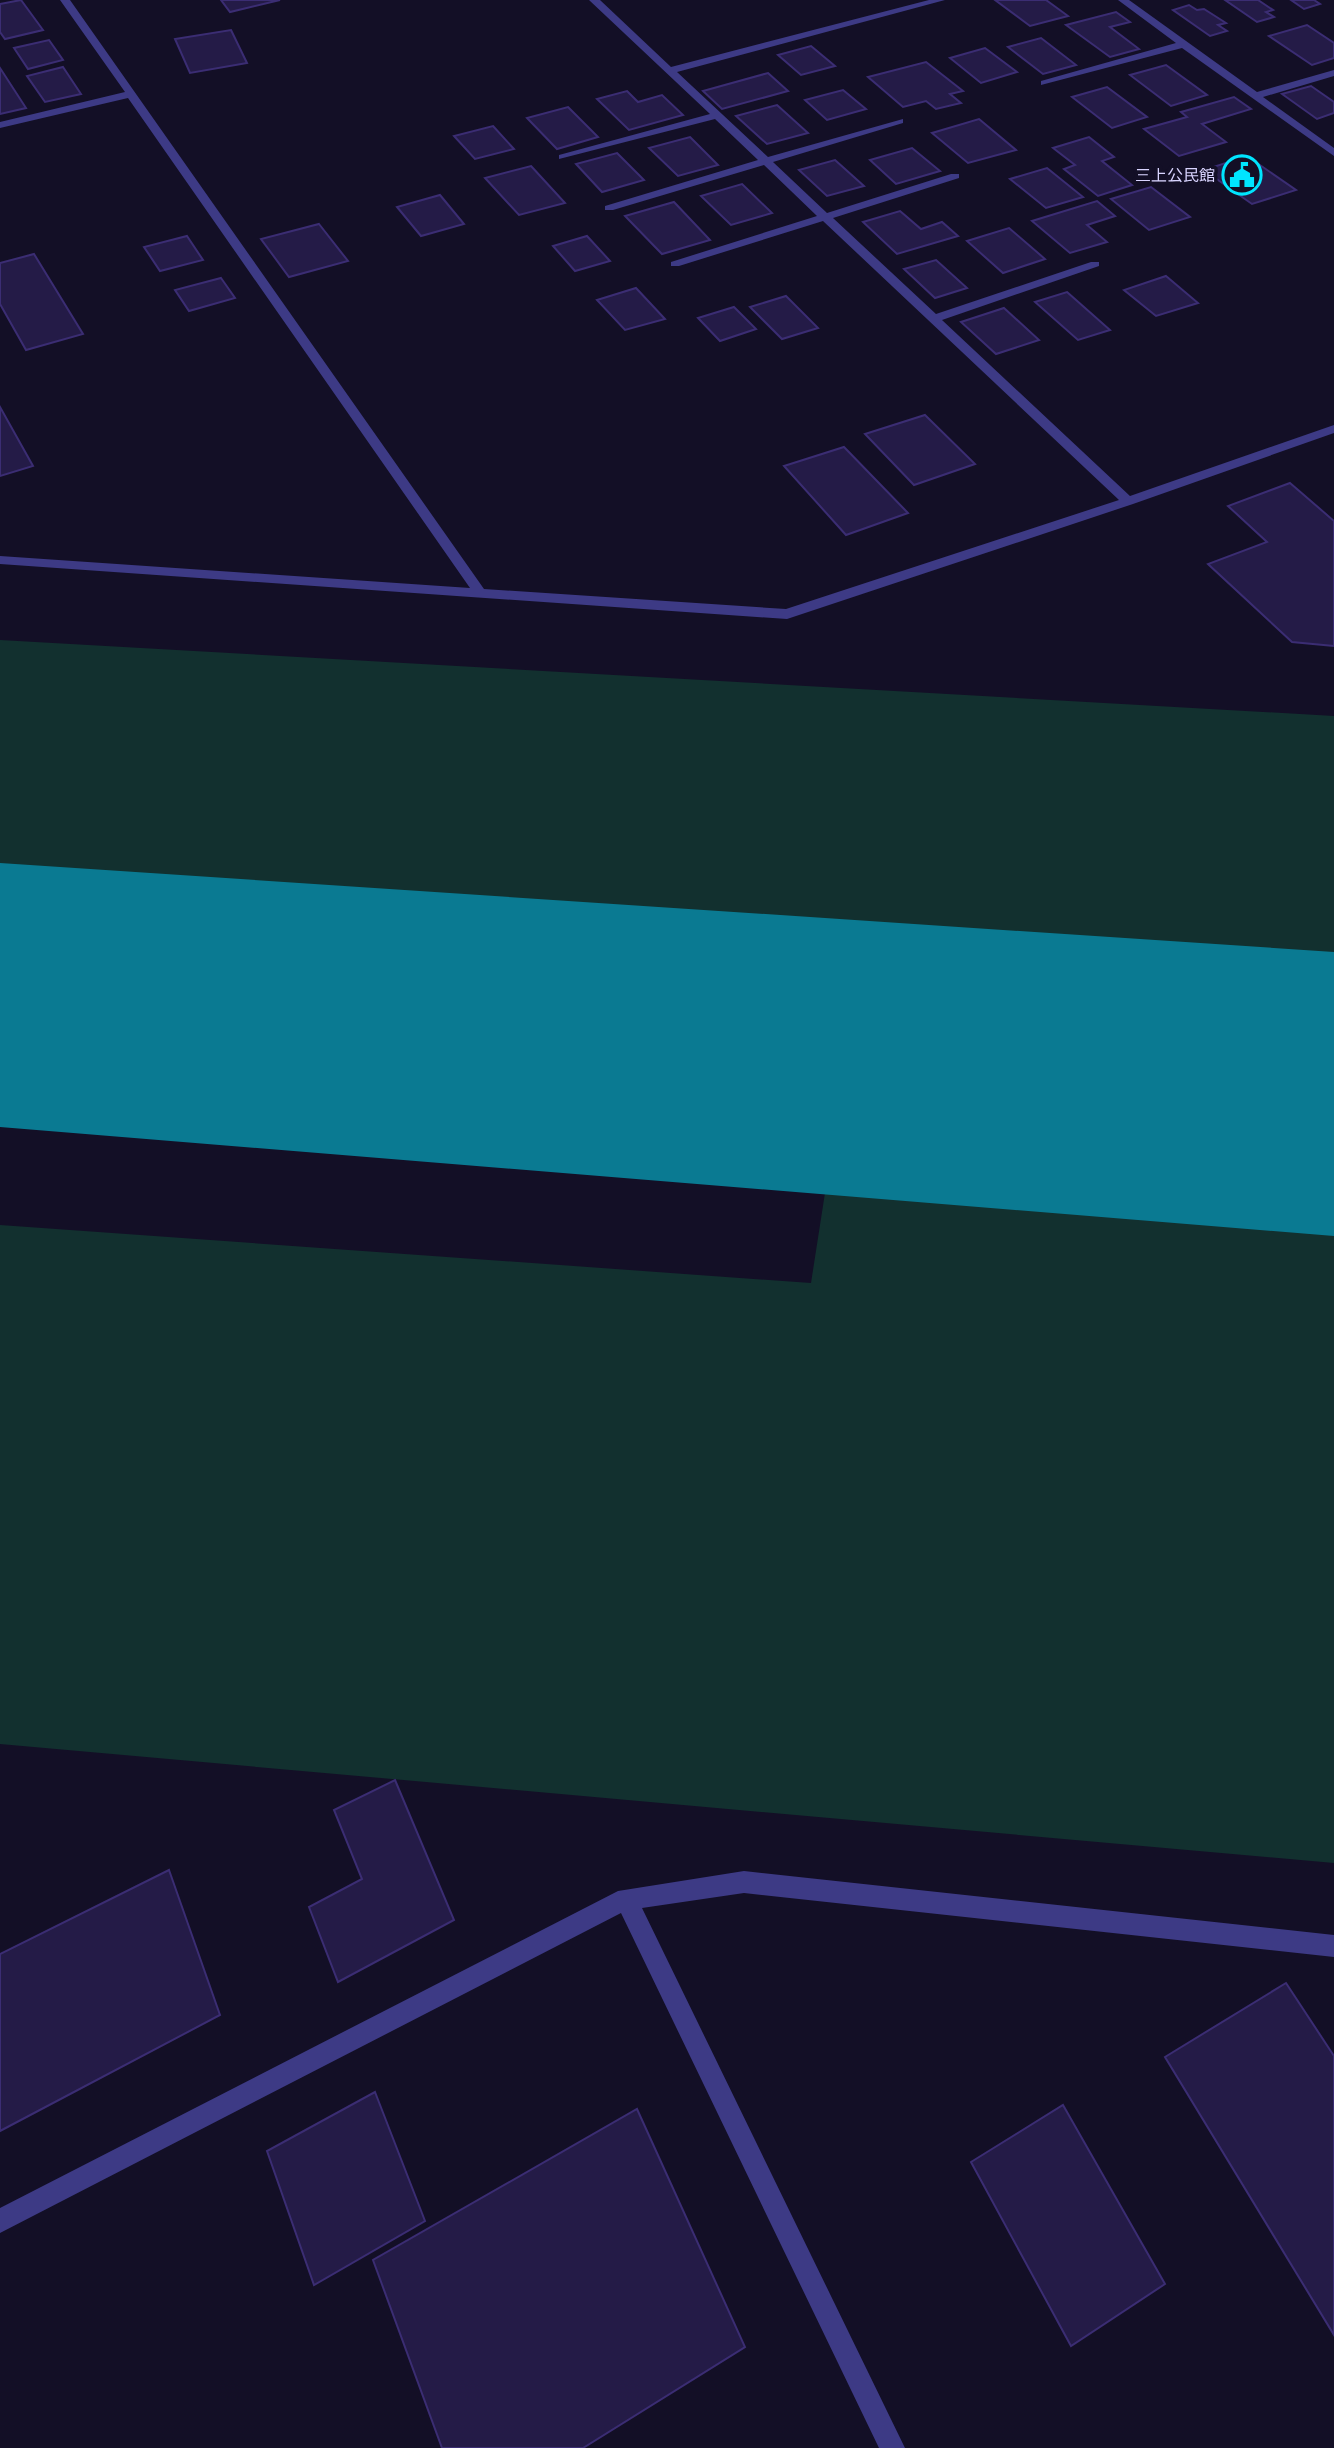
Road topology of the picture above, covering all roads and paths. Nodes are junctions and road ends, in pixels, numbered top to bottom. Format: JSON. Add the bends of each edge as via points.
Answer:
{"nodes":[{"id":1,"x":65,"y":0,"type":"edge"},
{"id":2,"x":594,"y":0,"type":"edge"},
{"id":3,"x":940,"y":0,"type":"edge"},
{"id":4,"x":1123,"y":0,"type":"edge"},
{"id":5,"x":1184,"y":44,"type":"junction"},
{"id":6,"x":668,"y":71,"type":"junction"},
{"id":7,"x":1334,"y":73,"type":"edge"},
{"id":8,"x":1045,"y":83,"type":"dead end"},
{"id":9,"x":131,"y":94,"type":"junction"},
{"id":10,"x":1255,"y":96,"type":"junction"},
{"id":11,"x":716,"y":116,"type":"junction"},
{"id":12,"x":899,"y":121,"type":"dead end"},
{"id":13,"x":0,"y":125,"type":"edge"},
{"id":14,"x":1334,"y":153,"type":"edge"},
{"id":15,"x":562,"y":157,"type":"dead end"},
{"id":16,"x":765,"y":162,"type":"junction"},
{"id":17,"x":956,"y":176,"type":"dead end"},
{"id":18,"x":609,"y":208,"type":"dead end"},
{"id":19,"x":823,"y":217,"type":"junction"},
{"id":20,"x":675,"y":264,"type":"dead end"},
{"id":21,"x":1095,"y":264,"type":"dead end"},
{"id":22,"x":932,"y":319,"type":"junction"},
{"id":23,"x":1334,"y":429,"type":"edge"},
{"id":24,"x":1128,"y":501,"type":"junction"},
{"id":25,"x":0,"y":560,"type":"edge"},
{"id":26,"x":479,"y":591,"type":"junction"},
{"id":27,"x":625,"y":1899,"type":"junction"},
{"id":28,"x":1334,"y":1946,"type":"edge"},
{"id":29,"x":0,"y":2221,"type":"edge"},
{"id":30,"x":892,"y":2448,"type":"edge"}],
"edges":[{"from":1,"to":9,"type":"street"},
{"from":2,"to":6,"type":"street"},
{"from":3,"to":6,"type":"street"},
{"from":4,"to":5,"type":"street"},
{"from":5,"to":8,"type":"street"},
{"from":5,"to":10,"type":"street"},
{"from":6,"to":11,"type":"street"},
{"from":7,"to":10,"type":"street"},
{"from":9,"to":13,"type":"street"},
{"from":9,"to":26,"type":"street"},
{"from":10,"to":14,"type":"street"},
{"from":11,"to":15,"type":"street"},
{"from":11,"to":16,"type":"street"},
{"from":12,"to":16,"type":"street"},
{"from":16,"to":18,"type":"street"},
{"from":16,"to":19,"type":"street"},
{"from":17,"to":19,"type":"street"},
{"from":19,"to":20,"type":"street"},
{"from":19,"to":22,"type":"street"},
{"from":21,"to":22,"type":"street"},
{"from":22,"to":24,"type":"street"},
{"from":23,"to":24,"type":"street"},
{"from":24,"to":26,"type":"street","via":[[787,614]]},
{"from":25,"to":26,"type":"street"},
{"from":27,"to":28,"type":"street","via":[[744,1882]]},
{"from":27,"to":29,"type":"street"},
{"from":27,"to":30,"type":"street"}]}
